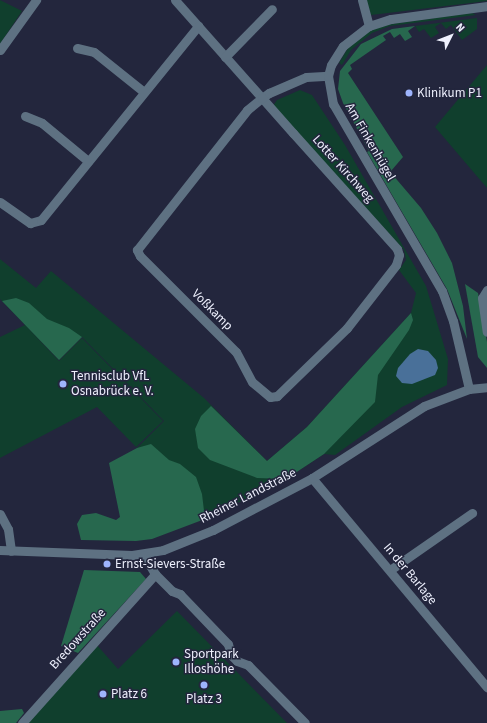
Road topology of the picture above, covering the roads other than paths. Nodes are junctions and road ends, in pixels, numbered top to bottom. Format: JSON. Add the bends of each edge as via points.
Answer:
{"nodes":[{"id":1,"x":36,"y":0,"type":"edge"},
{"id":2,"x":175,"y":0,"type":"edge"},
{"id":3,"x":362,"y":0,"type":"edge"},
{"id":4,"x":487,"y":6,"type":"edge"},
{"id":5,"x":272,"y":8,"type":"dead end"},
{"id":6,"x":198,"y":26,"type":"junction"},
{"id":7,"x":369,"y":26,"type":"junction"},
{"id":8,"x":77,"y":48,"type":"dead end"},
{"id":9,"x":0,"y":50,"type":"edge"},
{"id":10,"x":225,"y":57,"type":"junction"},
{"id":11,"x":328,"y":76,"type":"junction"},
{"id":12,"x":144,"y":92,"type":"junction"},
{"id":13,"x":262,"y":98,"type":"junction"},
{"id":14,"x":25,"y":116,"type":"dead end"},
{"id":15,"x":88,"y":160,"type":"junction"},
{"id":16,"x":0,"y":202,"type":"edge"},
{"id":17,"x":399,"y":261,"type":"joint"},
{"id":18,"x":487,"y":290,"type":"edge"},
{"id":19,"x":487,"y":332,"type":"edge"},
{"id":20,"x":487,"y":387,"type":"edge"},
{"id":21,"x":469,"y":389,"type":"junction"},
{"id":22,"x":312,"y":478,"type":"junction"},
{"id":23,"x":0,"y":514,"type":"edge"},
{"id":24,"x":472,"y":514,"type":"dead end"},
{"id":25,"x":0,"y":550,"type":"edge"},
{"id":26,"x":11,"y":551,"type":"junction"},
{"id":27,"x":144,"y":555,"type":"junction"},
{"id":28,"x":390,"y":570,"type":"junction"},
{"id":29,"x":155,"y":574,"type":"junction"},
{"id":30,"x":486,"y":683,"type":"edge"},
{"id":31,"x":22,"y":723,"type":"edge"},
{"id":32,"x":305,"y":723,"type":"edge"}],
"edges":[{"from":1,"to":9,"type":"street"},
{"from":2,"to":6,"type":"street","name":"Lotter Kirchweg"},
{"from":3,"to":7,"type":"street"},
{"from":4,"to":7,"type":"street","via":[[391,19]]},
{"from":5,"to":10,"type":"street"},
{"from":6,"to":10,"type":"street","name":"Lotter Kirchweg"},
{"from":6,"to":12,"type":"street"},
{"from":7,"to":11,"type":"street","via":[[343,46],[331,65]]},
{"from":8,"to":12,"type":"street","via":[[94,52]]},
{"from":10,"to":13,"type":"street","name":"Lotter Kirchweg"},
{"from":11,"to":13,"type":"street","via":[[306,77]]},
{"from":11,"to":21,"type":"street","name":"Am Finkenhügel","via":[[333,104],[442,291],[455,328]]},
{"from":12,"to":15,"type":"street"},
{"from":13,"to":17,"type":"street","name":"Lotter Kirchweg","via":[[396,249]]},
{"from":13,"to":17,"type":"street","name":"Voßkamp","via":[[247,110],[139,245],[137,250],[140,256],[236,352],[252,382],[270,398],[277,396],[347,328]]},
{"from":14,"to":15,"type":"street","via":[[42,124]]},
{"from":15,"to":16,"type":"street","via":[[41,220],[30,224]]},
{"from":18,"to":19,"type":"street","via":[[482,298]]},
{"from":20,"to":21,"type":"street","name":"Rheiner Landstraße"},
{"from":21,"to":22,"type":"street","name":"Rheiner Landstraße","via":[[403,417]]},
{"from":22,"to":27,"type":"street","name":"Rheiner Landstraße","via":[[213,530]]},
{"from":22,"to":28,"type":"street","name":"In der Barlage"},
{"from":23,"to":26,"type":"street","via":[[8,529]]},
{"from":24,"to":28,"type":"street"},
{"from":25,"to":26,"type":"street","name":"Rheiner Landstraße"},
{"from":26,"to":27,"type":"street","name":"Rheiner Landstraße"},
{"from":27,"to":29,"type":"street"},
{"from":28,"to":30,"type":"street","name":"In der Barlage"},
{"from":29,"to":31,"type":"street","name":"Bredowstraße"},
{"from":29,"to":32,"type":"street","via":[[172,591],[180,594],[228,644],[231,655],[237,661],[248,665]]}]}
